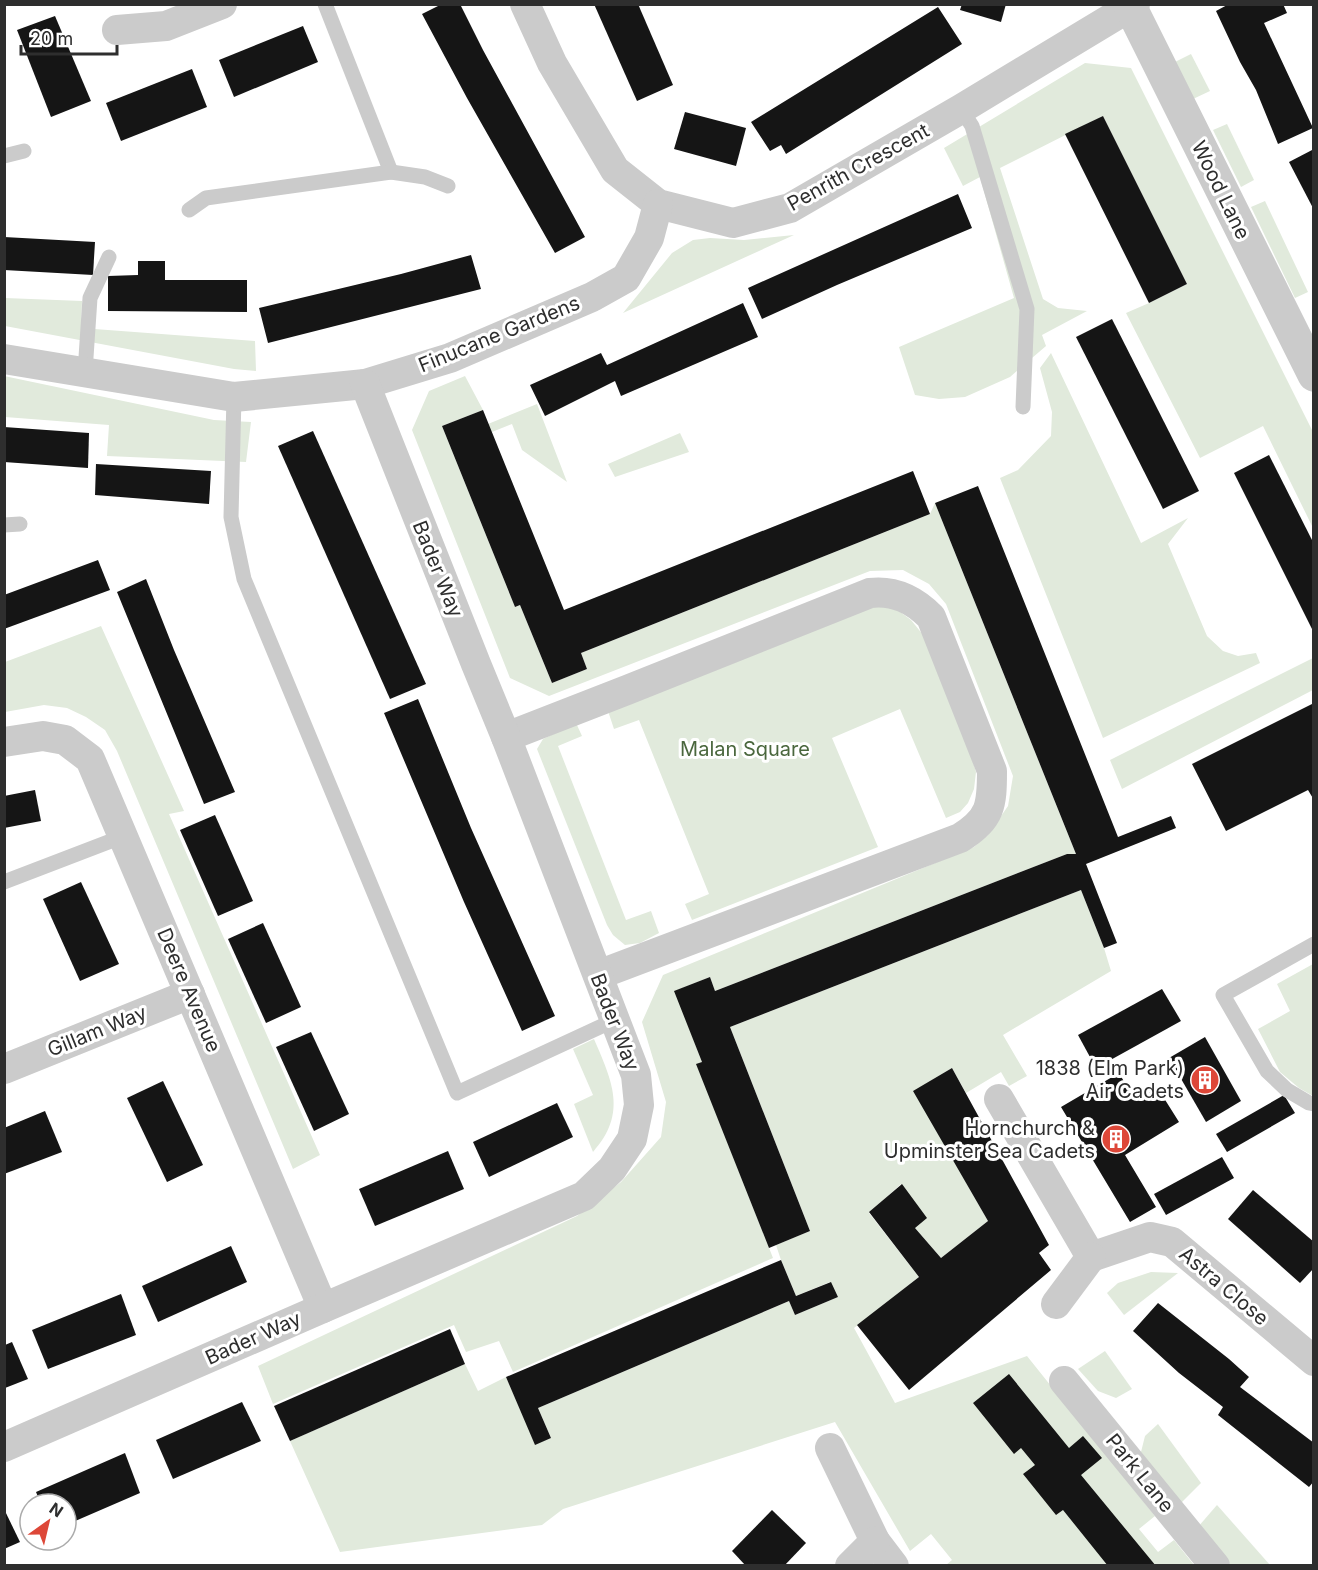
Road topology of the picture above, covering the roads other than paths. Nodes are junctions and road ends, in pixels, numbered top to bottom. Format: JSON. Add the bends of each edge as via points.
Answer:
{"nodes":[{"id":1,"x":222,"y":4,"type":"edge"},
{"id":2,"x":325,"y":4,"type":"edge"},
{"id":3,"x":525,"y":4,"type":"edge"},
{"id":4,"x":1131,"y":5,"type":"edge"},
{"id":5,"x":117,"y":30,"type":"dead end"},
{"id":6,"x":961,"y":109,"type":"junction"},
{"id":7,"x":24,"y":151,"type":"dead end"},
{"id":8,"x":4,"y":156,"type":"edge"},
{"id":9,"x":390,"y":172,"type":"junction"},
{"id":10,"x":448,"y":186,"type":"dead end"},
{"id":11,"x":658,"y":204,"type":"junction"},
{"id":12,"x":189,"y":210,"type":"dead end"},
{"id":13,"x":108,"y":257,"type":"dead end"},
{"id":14,"x":1306,"y":343,"type":"edge"},
{"id":15,"x":4,"y":359,"type":"edge"},
{"id":16,"x":85,"y":372,"type":"junction"},
{"id":17,"x":1314,"y":375,"type":"edge"},
{"id":18,"x":365,"y":384,"type":"junction"},
{"id":19,"x":234,"y":397,"type":"junction"},
{"id":20,"x":1023,"y":407,"type":"dead end"},
{"id":21,"x":506,"y":737,"type":"junction"},
{"id":22,"x":4,"y":742,"type":"edge"},
{"id":23,"x":124,"y":836,"type":"junction"},
{"id":24,"x":4,"y":882,"type":"edge"},
{"id":25,"x":1314,"y":944,"type":"edge"},
{"id":26,"x":598,"y":975,"type":"junction"},
{"id":27,"x":190,"y":993,"type":"junction"},
{"id":28,"x":615,"y":1020,"type":"junction"},
{"id":29,"x":4,"y":1069,"type":"edge"},
{"id":30,"x":999,"y":1099,"type":"dead end"},
{"id":31,"x":1314,"y":1104,"type":"edge"},
{"id":32,"x":1091,"y":1257,"type":"junction"},
{"id":33,"x":1056,"y":1304,"type":"dead end"},
{"id":34,"x":322,"y":1308,"type":"junction"},
{"id":35,"x":1314,"y":1361,"type":"edge"},
{"id":36,"x":1064,"y":1381,"type":"dead end"},
{"id":37,"x":4,"y":1447,"type":"edge"},
{"id":38,"x":830,"y":1448,"type":"dead end"},
{"id":39,"x":875,"y":1541,"type":"junction"},
{"id":40,"x":850,"y":1566,"type":"edge"},
{"id":41,"x":894,"y":1566,"type":"edge"},
{"id":42,"x":1215,"y":1566,"type":"edge"}],
"edges":[{"from":1,"to":5,"type":"street","via":[[166,26]]},
{"from":2,"to":9,"type":"lane"},
{"from":3,"to":11,"type":"street","name":"Penrith Crescent","via":[[552,63],[615,170]]},
{"from":4,"to":6,"type":"street","name":"Penrith Crescent"},
{"from":4,"to":14,"type":"street","name":"Wood Lane"},
{"from":6,"to":11,"type":"street","name":"Penrith Crescent","via":[[790,208],[733,223]]},
{"from":6,"to":20,"type":"lane","via":[[972,126],[1028,309]]},
{"from":7,"to":8,"type":"lane"},
{"from":9,"to":10,"type":"lane","via":[[425,177]]},
{"from":9,"to":12,"type":"lane","via":[[206,198]]},
{"from":11,"to":18,"type":"street","name":"Finucane Gardens","via":[[649,238],[626,278],[592,297],[450,358]]},
{"from":13,"to":16,"type":"lane","via":[[90,298]]},
{"from":14,"to":17,"type":"street","name":"Wood Lane"},
{"from":15,"to":16,"type":"street","name":"Finucane Gardens"},
{"from":16,"to":19,"type":"street","name":"Finucane Gardens"},
{"from":18,"to":19,"type":"street","name":"Finucane Gardens"},
{"from":18,"to":21,"type":"street","name":"Bader Way"},
{"from":19,"to":28,"type":"lane","via":[[231,517],[244,579],[457,1093]]},
{"from":21,"to":26,"type":"street","name":"Bader Way"},
{"from":21,"to":26,"type":"street","via":[[881,591],[906,597],[930,617],[992,771],[992,797],[984,820],[960,838]]},
{"from":22,"to":23,"type":"street","name":"Deere Avenue","via":[[43,736],[65,740],[90,759]]},
{"from":23,"to":24,"type":"lane"},
{"from":23,"to":27,"type":"street","name":"Deere Avenue"},
{"from":25,"to":31,"type":"lane","via":[[1223,995],[1267,1071],[1287,1090]]},
{"from":26,"to":28,"type":"street","name":"Bader Way"},
{"from":27,"to":29,"type":"street","name":"Gillam Way"},
{"from":27,"to":34,"type":"street","name":"Deere Avenue"},
{"from":28,"to":34,"type":"street","name":"Bader Way","via":[[636,1075],[639,1105],[632,1139],[612,1170],[584,1196]]},
{"from":30,"to":32,"type":"street"},
{"from":32,"to":33,"type":"street"},
{"from":32,"to":35,"type":"street","name":"Astra Close","via":[[1150,1237],[1172,1242]]},
{"from":34,"to":37,"type":"street","name":"Bader Way"},
{"from":36,"to":42,"type":"street","name":"Park Lane"},
{"from":38,"to":39,"type":"street"},
{"from":39,"to":40,"type":"street"},
{"from":39,"to":41,"type":"street"}]}
